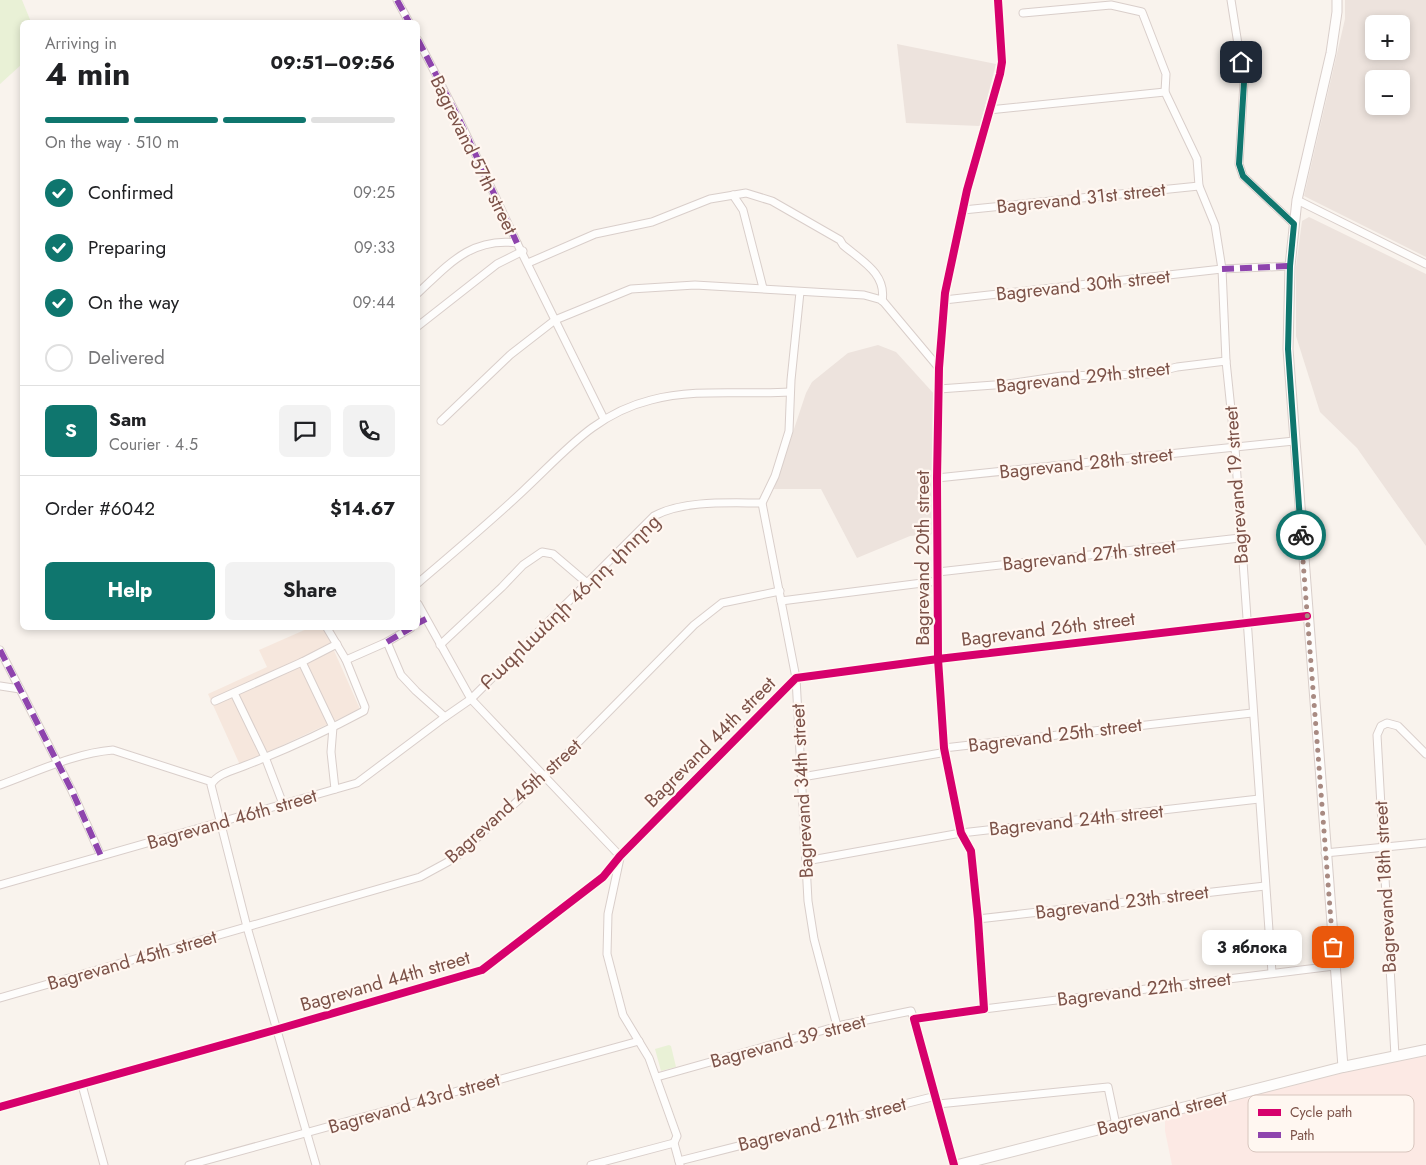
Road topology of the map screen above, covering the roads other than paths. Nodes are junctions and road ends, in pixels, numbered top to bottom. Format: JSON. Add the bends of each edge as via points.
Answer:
{"nodes":[{"id":1,"x":397,"y":0,"type":"edge"},
{"id":2,"x":998,"y":0,"type":"edge"},
{"id":3,"x":1231,"y":0,"type":"edge"},
{"id":4,"x":1336,"y":0,"type":"edge"},
{"id":5,"x":1023,"y":13,"type":"dead end"},
{"id":6,"x":407,"y":20,"type":"edge"},
{"id":7,"x":420,"y":44,"type":"edge"},
{"id":8,"x":1166,"y":92,"type":"junction"},
{"id":9,"x":989,"y":110,"type":"junction"},
{"id":10,"x":1200,"y":186,"type":"junction"},
{"id":11,"x":733,"y":195,"type":"junction"},
{"id":12,"x":1297,"y":200,"type":"junction"},
{"id":13,"x":963,"y":210,"type":"junction"},
{"id":14,"x":1294,"y":224,"type":"junction"},
{"id":15,"x":517,"y":243,"type":"junction"},
{"id":16,"x":523,"y":251,"type":"junction"},
{"id":17,"x":528,"y":263,"type":"junction"},
{"id":18,"x":1426,"y":264,"type":"edge"},
{"id":19,"x":1290,"y":266,"type":"junction"},
{"id":20,"x":1222,"y":269,"type":"junction"},
{"id":21,"x":763,"y":288,"type":"junction"},
{"id":22,"x":420,"y":291,"type":"edge"},
{"id":23,"x":800,"y":292,"type":"junction"},
{"id":24,"x":944,"y":300,"type":"junction"},
{"id":25,"x":882,"y":301,"type":"junction"},
{"id":26,"x":555,"y":320,"type":"junction"},
{"id":27,"x":420,"y":324,"type":"edge"},
{"id":28,"x":1226,"y":362,"type":"junction"},
{"id":29,"x":939,"y":368,"type":"junction"},
{"id":30,"x":939,"y":389,"type":"junction"},
{"id":31,"x":790,"y":392,"type":"junction"},
{"id":32,"x":604,"y":419,"type":"junction"},
{"id":33,"x":441,"y":421,"type":"dead end"},
{"id":34,"x":1294,"y":441,"type":"junction"},
{"id":35,"x":1235,"y":448,"type":"junction"},
{"id":36,"x":937,"y":478,"type":"junction"},
{"id":37,"x":762,"y":503,"type":"junction"},
{"id":38,"x":1240,"y":538,"type":"junction"},
{"id":39,"x":938,"y":572,"type":"junction"},
{"id":40,"x":938,"y":580,"type":"junction"},
{"id":41,"x":420,"y":581,"type":"edge"},
{"id":42,"x":587,"y":583,"type":"junction"},
{"id":43,"x":780,"y":591,"type":"junction"},
{"id":44,"x":781,"y":601,"type":"junction"},
{"id":45,"x":420,"y":608,"type":"edge"},
{"id":46,"x":1307,"y":616,"type":"junction"},
{"id":47,"x":426,"y":618,"type":"junction"},
{"id":48,"x":420,"y":622,"type":"edge"},
{"id":49,"x":1246,"y":622,"type":"junction"},
{"id":50,"x":328,"y":630,"type":"edge"},
{"id":51,"x":408,"y":630,"type":"edge"},
{"id":52,"x":387,"y":642,"type":"junction"},
{"id":53,"x":336,"y":644,"type":"junction"},
{"id":54,"x":440,"y":645,"type":"junction"},
{"id":55,"x":0,"y":650,"type":"edge"},
{"id":56,"x":938,"y":659,"type":"junction"},
{"id":57,"x":346,"y":660,"type":"junction"},
{"id":58,"x":302,"y":662,"type":"junction"},
{"id":59,"x":796,"y":678,"type":"junction"},
{"id":60,"x":0,"y":686,"type":"edge"},
{"id":61,"x":20,"y":689,"type":"junction"},
{"id":62,"x":234,"y":693,"type":"junction"},
{"id":63,"x":471,"y":699,"type":"junction"},
{"id":64,"x":214,"y":701,"type":"dead end"},
{"id":65,"x":1252,"y":713,"type":"junction"},
{"id":66,"x":446,"y":717,"type":"junction"},
{"id":67,"x":333,"y":728,"type":"junction"},
{"id":68,"x":944,"y":748,"type":"junction"},
{"id":69,"x":1426,"y":754,"type":"edge"},
{"id":70,"x":265,"y":757,"type":"junction"},
{"id":71,"x":58,"y":763,"type":"junction"},
{"id":72,"x":546,"y":776,"type":"junction"},
{"id":73,"x":802,"y":777,"type":"junction"},
{"id":74,"x":212,"y":782,"type":"junction"},
{"id":75,"x":0,"y":785,"type":"edge"},
{"id":76,"x":335,"y":789,"type":"junction"},
{"id":77,"x":1259,"y":799,"type":"junction"},
{"id":78,"x":283,"y":804,"type":"junction"},
{"id":79,"x":221,"y":823,"type":"junction"},
{"id":80,"x":961,"y":833,"type":"junction"},
{"id":81,"x":1426,"y":843,"type":"edge"},
{"id":82,"x":1382,"y":848,"type":"junction"},
{"id":83,"x":1325,"y":853,"type":"junction"},
{"id":84,"x":101,"y":856,"type":"junction"},
{"id":85,"x":620,"y":856,"type":"junction"},
{"id":86,"x":806,"y":861,"type":"junction"},
{"id":87,"x":0,"y":885,"type":"edge"},
{"id":88,"x":1265,"y":886,"type":"junction"},
{"id":89,"x":978,"y":919,"type":"junction"},
{"id":90,"x":247,"y":927,"type":"junction"},
{"id":91,"x":1334,"y":966,"type":"junction"},
{"id":92,"x":1272,"y":973,"type":"junction"},
{"id":93,"x":0,"y":998,"type":"edge"},
{"id":94,"x":984,"y":1009,"type":"junction"},
{"id":95,"x":914,"y":1019,"type":"junction"},
{"id":96,"x":837,"y":1026,"type":"junction"},
{"id":97,"x":276,"y":1030,"type":"junction"},
{"id":98,"x":639,"y":1041,"type":"junction"},
{"id":99,"x":1426,"y":1050,"type":"edge"},
{"id":100,"x":1395,"y":1056,"type":"junction"},
{"id":101,"x":1343,"y":1067,"type":"junction"},
{"id":102,"x":657,"y":1077,"type":"junction"},
{"id":103,"x":82,"y":1085,"type":"junction"},
{"id":104,"x":936,"y":1096,"type":"junction"},
{"id":105,"x":938,"y":1104,"type":"junction"},
{"id":106,"x":0,"y":1106,"type":"edge"},
{"id":107,"x":1116,"y":1125,"type":"junction"},
{"id":108,"x":307,"y":1133,"type":"junction"},
{"id":109,"x":674,"y":1143,"type":"junction"},
{"id":110,"x":680,"y":1163,"type":"edge"},
{"id":111,"x":104,"y":1165,"type":"edge"},
{"id":112,"x":190,"y":1165,"type":"edge"},
{"id":113,"x":316,"y":1165,"type":"edge"},
{"id":114,"x":591,"y":1165,"type":"edge"},
{"id":115,"x":954,"y":1165,"type":"edge"},
{"id":116,"x":958,"y":1165,"type":"edge"}],
"edges":[{"from":1,"to":6,"type":"street"},
{"from":2,"to":9,"type":"street","name":"Bagrevand 20th street","via":[[1002,62]]},
{"from":3,"to":14,"type":"street","via":[[1244,82],[1239,164],[1243,176]]},
{"from":4,"to":12,"type":"street","via":[[1331,53]]},
{"from":5,"to":8,"type":"street","name":"Bagrevand 19 street","via":[[1112,5],[1142,12],[1166,74]]},
{"from":7,"to":15,"type":"street","name":"Bagrevand 57th street"},
{"from":8,"to":9,"type":"street"},
{"from":8,"to":10,"type":"street","name":"Bagrevand 19 street","via":[[1198,159]]},
{"from":9,"to":13,"type":"street","name":"Bagrevand 20th street"},
{"from":10,"to":13,"type":"street","name":"Bagrevand 31st street"},
{"from":10,"to":20,"type":"street","name":"Bagrevand 19 street","via":[[1215,225]]},
{"from":11,"to":17,"type":"street","via":[[710,199],[652,222],[595,234]]},
{"from":11,"to":21,"type":"street","via":[[743,210]]},
{"from":11,"to":25,"type":"street","via":[[746,193],[772,201],[840,240],[881,280]]},
{"from":12,"to":14,"type":"street"},
{"from":12,"to":18,"type":"street"},
{"from":13,"to":24,"type":"street","name":"Bagrevand 20th street"},
{"from":14,"to":19,"type":"street"},
{"from":15,"to":16,"type":"street","name":"Bagrevand 57th street"},
{"from":15,"to":22,"type":"street","via":[[479,245],[462,253]]},
{"from":16,"to":17,"type":"street","name":"Bagrevand 57th street"},
{"from":16,"to":27,"type":"street","via":[[497,264]]},
{"from":17,"to":26,"type":"street","name":"Bagrevand 57th street"},
{"from":19,"to":20,"type":"street","name":"Bagrevand 30th street"},
{"from":19,"to":34,"type":"street","via":[[1288,349]]},
{"from":20,"to":24,"type":"street","name":"Bagrevand 30th street"},
{"from":20,"to":28,"type":"street","name":"Bagrevand 19 street"},
{"from":21,"to":23,"type":"street"},
{"from":21,"to":26,"type":"street","via":[[695,285],[631,289]]},
{"from":23,"to":25,"type":"street","via":[[864,295]]},
{"from":23,"to":31,"type":"street"},
{"from":24,"to":29,"type":"street","name":"Bagrevand 20th street"},
{"from":25,"to":29,"type":"street"},
{"from":26,"to":32,"type":"street","name":"Bagrevand 57th street"},
{"from":26,"to":33,"type":"street","via":[[510,356]]},
{"from":28,"to":30,"type":"street","name":"Bagrevand 29th street","via":[[1149,374],[1062,376]]},
{"from":28,"to":35,"type":"street","name":"Bagrevand 19 street"},
{"from":29,"to":30,"type":"street","name":"Bagrevand 20th street"},
{"from":30,"to":36,"type":"street","name":"Bagrevand 20th street"},
{"from":31,"to":32,"type":"street","via":[[680,395],[651,400]]},
{"from":31,"to":37,"type":"street","via":[[789,431],[775,476]]},
{"from":32,"to":41,"type":"street","via":[[562,451],[524,490]]},
{"from":34,"to":35,"type":"street","name":"Bagrevand 28th street"},
{"from":34,"to":46,"type":"street"},
{"from":35,"to":36,"type":"street","name":"Bagrevand 28th street"},
{"from":35,"to":38,"type":"street","name":"Bagrevand 19 street"},
{"from":36,"to":39,"type":"street","name":"Bagrevand 20th street"},
{"from":37,"to":42,"type":"street","name":"Բագրևանդի 46-րդ փողոց","via":[[716,503],[654,516]]},
{"from":37,"to":43,"type":"street","name":"Bagrevand 34th street"},
{"from":38,"to":39,"type":"street","name":"Bagrevand 27th street"},
{"from":38,"to":49,"type":"street","name":"Bagrevand 19 street"},
{"from":39,"to":40,"type":"street","name":"Bagrevand 20th street"},
{"from":40,"to":44,"type":"street"},
{"from":40,"to":56,"type":"street","name":"Bagrevand 20th street"},
{"from":42,"to":54,"type":"street","via":[[553,554],[542,552],[523,565]]},
{"from":42,"to":63,"type":"street","name":"Բագրևանդի 46-րդ փողոց"},
{"from":43,"to":44,"type":"street","name":"Bagrevand 34th street"},
{"from":43,"to":72,"type":"street","name":"Bagrevand 45th street","via":[[722,603],[694,625]]},
{"from":44,"to":59,"type":"street","name":"Bagrevand 34th street"},
{"from":45,"to":47,"type":"street"},
{"from":46,"to":49,"type":"street","name":"Bagrevand 26th street"},
{"from":46,"to":83,"type":"street"},
{"from":47,"to":48,"type":"street"},
{"from":47,"to":54,"type":"street"},
{"from":49,"to":56,"type":"street","name":"Bagrevand 26th street"},
{"from":49,"to":65,"type":"street","name":"Bagrevand 19 street"},
{"from":50,"to":53,"type":"street"},
{"from":51,"to":52,"type":"street"},
{"from":52,"to":57,"type":"street"},
{"from":52,"to":66,"type":"street","via":[[401,675]]},
{"from":53,"to":57,"type":"street"},
{"from":53,"to":58,"type":"street"},
{"from":54,"to":63,"type":"street"},
{"from":55,"to":61,"type":"street"},
{"from":56,"to":59,"type":"street","name":"Bagrevand 26th street"},
{"from":56,"to":68,"type":"street","name":"Bagrevand 20th street"},
{"from":57,"to":67,"type":"street","via":[[365,707],[364,711]]},
{"from":58,"to":62,"type":"street"},
{"from":58,"to":67,"type":"street"},
{"from":59,"to":73,"type":"street","name":"Bagrevand 34th street"},
{"from":59,"to":85,"type":"street","name":"Bagrevand 44th street"},
{"from":60,"to":61,"type":"street"},
{"from":61,"to":71,"type":"street"},
{"from":62,"to":64,"type":"street"},
{"from":62,"to":70,"type":"street"},
{"from":63,"to":66,"type":"street","name":"Բագրևանդի 46-րդ փողոց"},
{"from":63,"to":72,"type":"street"},
{"from":65,"to":68,"type":"street","name":"Bagrevand 25th street"},
{"from":65,"to":77,"type":"street","name":"Bagrevand 19 street"},
{"from":66,"to":76,"type":"street","name":"Bagrevand 46th street","via":[[357,783]]},
{"from":67,"to":70,"type":"street"},
{"from":67,"to":76,"type":"street","via":[[331,752]]},
{"from":68,"to":73,"type":"street","name":"Bagrevand 25th street","via":[[942,753]]},
{"from":68,"to":80,"type":"street","name":"Bagrevand 20th street"},
{"from":69,"to":82,"type":"street","name":"Bagrevand 18th street","via":[[1398,726],[1387,723],[1380,726],[1377,735]]},
{"from":70,"to":74,"type":"street"},
{"from":70,"to":78,"type":"street"},
{"from":71,"to":74,"type":"street","via":[[113,750]]},
{"from":71,"to":75,"type":"street"},
{"from":71,"to":84,"type":"street"},
{"from":72,"to":85,"type":"street"},
{"from":72,"to":90,"type":"street","name":"Bagrevand 45th street","via":[[455,858],[420,878]]},
{"from":73,"to":86,"type":"street","name":"Bagrevand 34th street"},
{"from":74,"to":79,"type":"street"},
{"from":76,"to":78,"type":"street","name":"Bagrevand 46th street"},
{"from":77,"to":80,"type":"street","name":"Bagrevand 24th street"},
{"from":77,"to":88,"type":"street","name":"Bagrevand 19 street"},
{"from":78,"to":79,"type":"street","name":"Bagrevand 46th street"},
{"from":79,"to":84,"type":"street","name":"Bagrevand 46th street"},
{"from":79,"to":90,"type":"street"},
{"from":80,"to":86,"type":"street","name":"Bagrevand 24th street"},
{"from":80,"to":89,"type":"street","name":"Bagrevand 20th street","via":[[971,851]]},
{"from":81,"to":82,"type":"street"},
{"from":82,"to":83,"type":"street"},
{"from":82,"to":100,"type":"street","name":"Bagrevand 18th street"},
{"from":83,"to":91,"type":"street"},
{"from":84,"to":87,"type":"street","name":"Bagrevand 46th street"},
{"from":85,"to":97,"type":"street","name":"Bagrevand 44th street","via":[[603,877],[482,970]]},
{"from":85,"to":98,"type":"street","via":[[608,914],[606,954],[623,1015]]},
{"from":86,"to":96,"type":"street","name":"Bagrevand 34th street","via":[[814,939]]},
{"from":88,"to":89,"type":"street","name":"Bagrevand 23th street"},
{"from":88,"to":92,"type":"street","name":"Bagrevand 19 street"},
{"from":89,"to":94,"type":"street","name":"Bagrevand 20th street"},
{"from":90,"to":93,"type":"street","name":"Bagrevand 45th street"},
{"from":90,"to":97,"type":"street"},
{"from":91,"to":92,"type":"street","name":"Bagrevand 22th street"},
{"from":91,"to":101,"type":"street"},
{"from":92,"to":94,"type":"street","name":"Bagrevand 22th street"},
{"from":94,"to":95,"type":"street"},
{"from":95,"to":96,"type":"street","name":"Bagrevand 39 street","via":[[911,1011]]},
{"from":95,"to":104,"type":"street"},
{"from":96,"to":102,"type":"street","name":"Bagrevand 39 street"},
{"from":97,"to":103,"type":"street","name":"Bagrevand 44th street"},
{"from":97,"to":108,"type":"street"},
{"from":98,"to":102,"type":"street"},
{"from":98,"to":108,"type":"street","name":"Bagrevand 43rd street"},
{"from":99,"to":100,"type":"main road","name":"Bagrevand street"},
{"from":100,"to":101,"type":"main road","name":"Bagrevand street"},
{"from":101,"to":107,"type":"main road","name":"Bagrevand street"},
{"from":102,"to":109,"type":"street","via":[[677,1136]]},
{"from":103,"to":106,"type":"street","name":"Bagrevand 44th street"},
{"from":103,"to":111,"type":"street"},
{"from":104,"to":105,"type":"street"},
{"from":104,"to":110,"type":"street","name":"Bagrevand 21th street"},
{"from":105,"to":107,"type":"street","via":[[1108,1087]]},
{"from":105,"to":115,"type":"street"},
{"from":107,"to":116,"type":"main road","name":"Bagrevand street"},
{"from":108,"to":112,"type":"street","name":"Bagrevand 43rd street"},
{"from":108,"to":113,"type":"street"},
{"from":109,"to":110,"type":"street"},
{"from":109,"to":114,"type":"street"}]}
